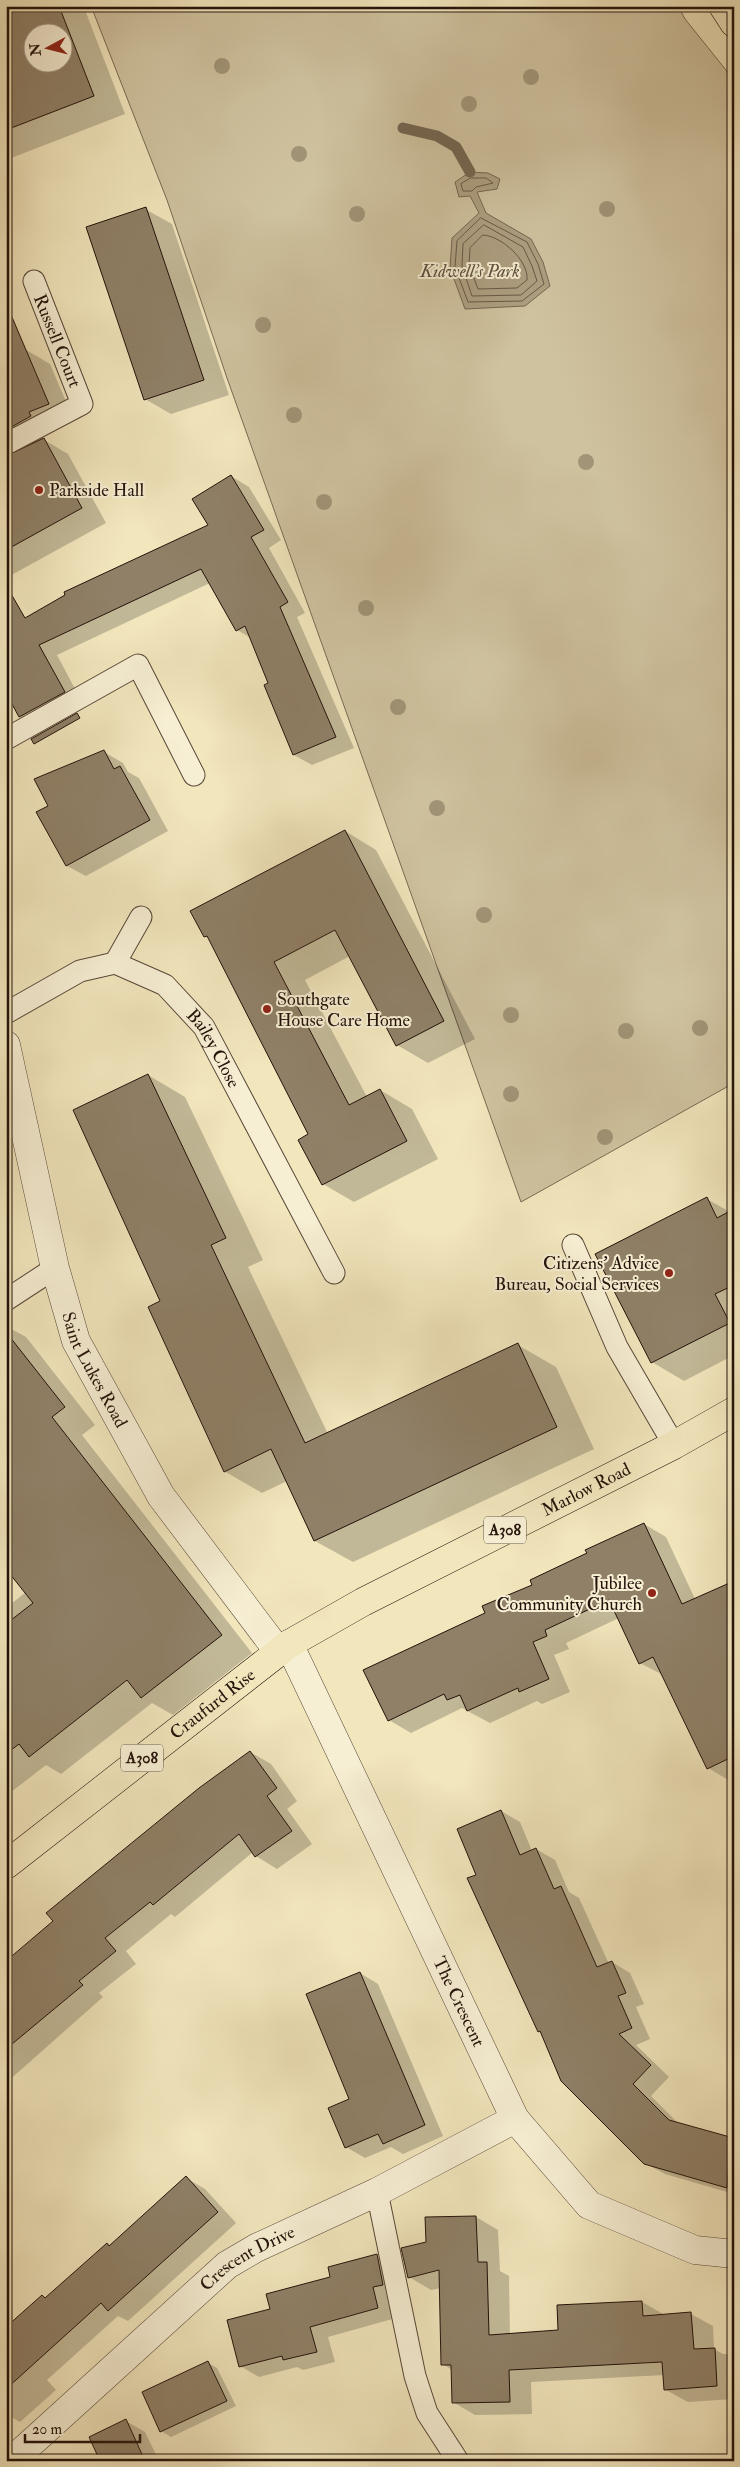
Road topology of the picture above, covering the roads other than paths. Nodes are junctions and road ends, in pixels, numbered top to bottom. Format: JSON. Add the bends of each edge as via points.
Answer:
{"nodes":[{"id":1,"x":723,"y":6,"type":"edge"},
{"id":2,"x":734,"y":23,"type":"edge"},
{"id":3,"x":34,"y":281,"type":"dead end"},
{"id":4,"x":6,"y":444,"type":"edge"},
{"id":5,"x":6,"y":739,"type":"edge"},
{"id":6,"x":194,"y":775,"type":"dead end"},
{"id":7,"x":141,"y":917,"type":"dead end"},
{"id":8,"x":115,"y":963,"type":"junction"},
{"id":9,"x":6,"y":1013,"type":"edge"},
{"id":10,"x":6,"y":1045,"type":"edge"},
{"id":11,"x":573,"y":1244,"type":"dead end"},
{"id":12,"x":55,"y":1268,"type":"junction"},
{"id":13,"x":334,"y":1273,"type":"dead end"},
{"id":14,"x":6,"y":1300,"type":"edge"},
{"id":15,"x":734,"y":1411,"type":"edge"},
{"id":16,"x":674,"y":1445,"type":"junction"},
{"id":17,"x":283,"y":1648,"type":"junction"},
{"id":18,"x":6,"y":1865,"type":"edge"},
{"id":19,"x":515,"y":2119,"type":"junction"},
{"id":20,"x":377,"y":2192,"type":"junction"},
{"id":21,"x":734,"y":2254,"type":"edge"},
{"id":22,"x":19,"y":2454,"type":"dead end"},
{"id":23,"x":458,"y":2461,"type":"edge"}],
"edges":[{"from":1,"to":2,"type":"main road"},
{"from":3,"to":4,"type":"lane","name":"Russell Court","via":[[82,404]]},
{"from":5,"to":6,"type":"lane","via":[[138,665]]},
{"from":7,"to":8,"type":"lane"},
{"from":8,"to":9,"type":"lane","via":[[80,971]]},
{"from":8,"to":13,"type":"lane","name":"Bailey Close","via":[[165,985],[204,1027]]},
{"from":10,"to":12,"type":"street","name":"Saint Lukes Road"},
{"from":11,"to":16,"type":"lane","via":[[617,1347]]},
{"from":12,"to":14,"type":"lane"},
{"from":12,"to":17,"type":"street","name":"Saint Lukes Road","via":[[76,1341],[161,1496]]},
{"from":15,"to":16,"type":"main road","name":"Marlow Road","number":"A308"},
{"from":16,"to":17,"type":"main road","name":"Marlow Road","number":"A308","via":[[363,1602]]},
{"from":17,"to":18,"type":"main road","name":"Craufurd Rise","number":"A308"},
{"from":17,"to":19,"type":"street","name":"The Crescent"},
{"from":19,"to":20,"type":"street","name":"Crescent Drive"},
{"from":19,"to":21,"type":"street","name":"The Crescent","via":[[589,2205],[695,2250]]},
{"from":20,"to":22,"type":"street","name":"Crescent Drive","via":[[256,2248],[227,2265]]},
{"from":20,"to":23,"type":"lane","via":[[420,2394],[437,2430]]}]}
